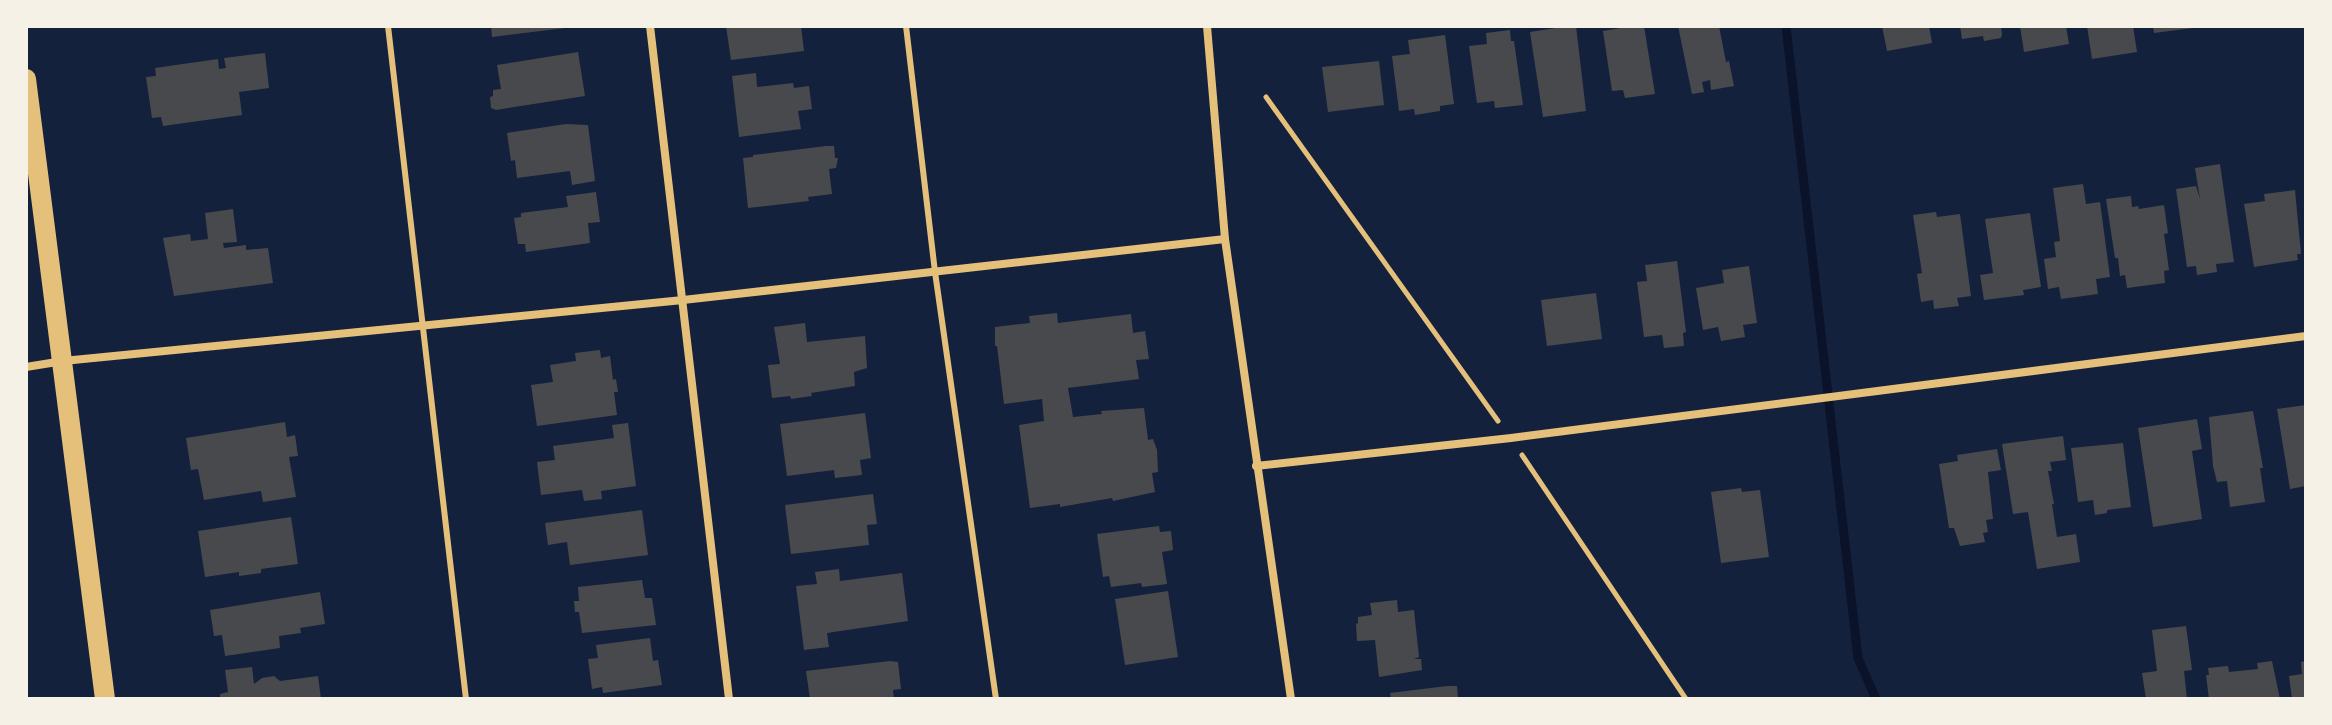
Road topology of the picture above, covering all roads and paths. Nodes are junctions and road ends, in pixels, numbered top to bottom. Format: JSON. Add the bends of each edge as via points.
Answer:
{"nodes":[{"id":1,"x":388,"y":26,"type":"edge"},
{"id":2,"x":650,"y":26,"type":"edge"},
{"id":3,"x":906,"y":26,"type":"edge"},
{"id":4,"x":1207,"y":26,"type":"edge"},
{"id":5,"x":26,"y":79,"type":"edge"},
{"id":6,"x":1266,"y":97,"type":"dead end"},
{"id":7,"x":1225,"y":239,"type":"junction"},
{"id":8,"x":935,"y":272,"type":"junction"},
{"id":9,"x":683,"y":300,"type":"junction"},
{"id":10,"x":424,"y":325,"type":"junction"},
{"id":11,"x":2306,"y":336,"type":"edge"},
{"id":12,"x":63,"y":361,"type":"junction"},
{"id":13,"x":26,"y":367,"type":"edge"},
{"id":14,"x":1493,"y":414,"type":"dead end"},
{"id":15,"x":1526,"y":461,"type":"dead end"},
{"id":16,"x":1256,"y":466,"type":"junction"},
{"id":17,"x":105,"y":699,"type":"edge"},
{"id":18,"x":466,"y":699,"type":"edge"},
{"id":19,"x":729,"y":699,"type":"edge"},
{"id":20,"x":996,"y":699,"type":"edge"},
{"id":21,"x":1291,"y":699,"type":"edge"},
{"id":22,"x":1686,"y":699,"type":"edge"}],
"edges":[{"from":1,"to":10,"type":"lane"},
{"from":2,"to":9,"type":"street"},
{"from":3,"to":8,"type":"lane"},
{"from":4,"to":7,"type":"street"},
{"from":5,"to":12,"type":"main road"},
{"from":6,"to":14,"type":"path"},
{"from":7,"to":8,"type":"street"},
{"from":7,"to":16,"type":"street"},
{"from":8,"to":9,"type":"street"},
{"from":8,"to":20,"type":"lane"},
{"from":9,"to":10,"type":"street"},
{"from":9,"to":19,"type":"street"},
{"from":10,"to":12,"type":"street"},
{"from":10,"to":18,"type":"lane"},
{"from":11,"to":16,"type":"street"},
{"from":12,"to":13,"type":"street"},
{"from":12,"to":17,"type":"main road"},
{"from":15,"to":22,"type":"path"},
{"from":16,"to":21,"type":"street"}]}
